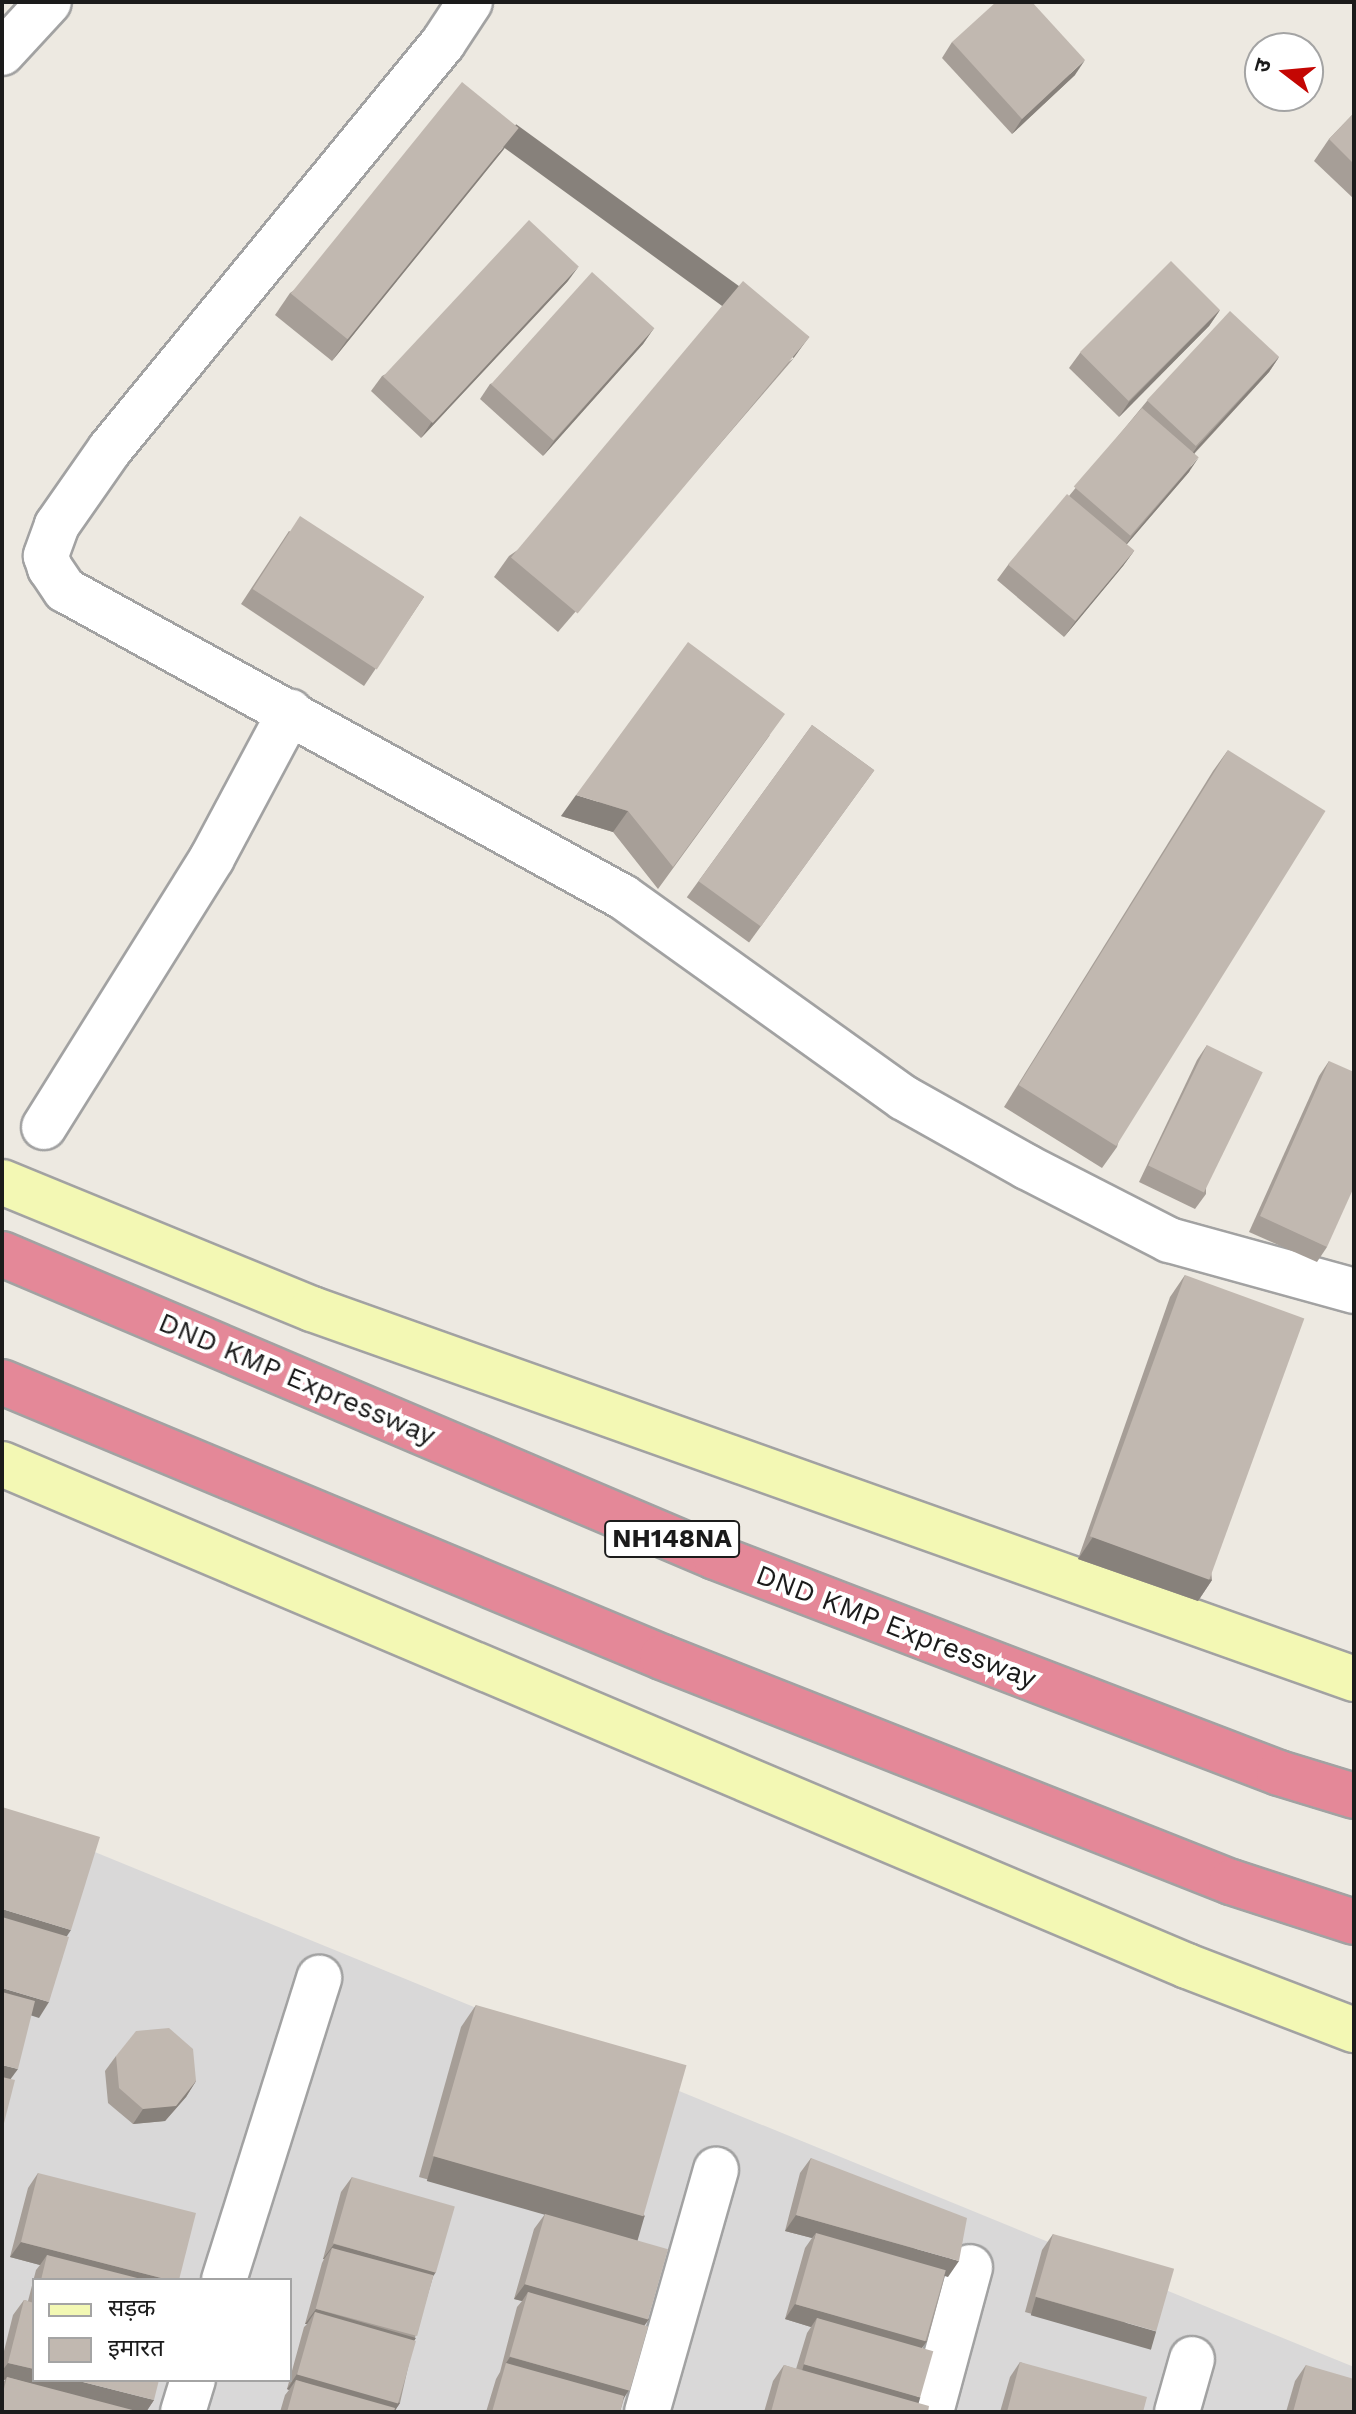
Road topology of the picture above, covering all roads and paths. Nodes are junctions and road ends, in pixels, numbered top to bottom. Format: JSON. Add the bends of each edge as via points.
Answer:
{"nodes":[{"id":1,"x":49,"y":2,"type":"edge"},
{"id":2,"x":470,"y":2,"type":"edge"},
{"id":3,"x":2,"y":53,"type":"edge"},
{"id":4,"x":290,"y":712,"type":"junction"},
{"id":5,"x":44,"y":1127,"type":"dead end"},
{"id":6,"x":2,"y":1182,"type":"edge"},
{"id":7,"x":2,"y":1254,"type":"edge"},
{"id":8,"x":1354,"y":1291,"type":"edge"},
{"id":9,"x":2,"y":1382,"type":"edge"},
{"id":10,"x":2,"y":1464,"type":"edge"},
{"id":11,"x":1354,"y":1679,"type":"edge"},
{"id":12,"x":1354,"y":1796,"type":"edge"},
{"id":13,"x":1354,"y":1922,"type":"edge"},
{"id":14,"x":319,"y":1978,"type":"dead end"},
{"id":15,"x":1354,"y":2030,"type":"edge"},
{"id":16,"x":716,"y":2170,"type":"dead end"},
{"id":17,"x":970,"y":2267,"type":"dead end"},
{"id":18,"x":225,"y":2278,"type":"edge"},
{"id":19,"x":1192,"y":2359,"type":"dead end"},
{"id":20,"x":192,"y":2382,"type":"edge"},
{"id":21,"x":183,"y":2412,"type":"edge"},
{"id":22,"x":647,"y":2412,"type":"edge"},
{"id":23,"x":931,"y":2412,"type":"edge"},
{"id":24,"x":1177,"y":2412,"type":"edge"}],
"edges":[{"from":1,"to":3,"type":"street"},
{"from":2,"to":4,"type":"street","via":[[443,43],[110,449],[57,525],[46,556],[65,590]]},
{"from":4,"to":5,"type":"street","via":[[212,858]]},
{"from":4,"to":8,"type":"street","via":[[623,897],[904,1098],[1027,1167],[1169,1240]]},
{"from":6,"to":11,"type":"street","via":[[312,1309]]},
{"from":7,"to":12,"type":"highway","name":"DND KMP Expressway","number":"NH148NA","via":[[715,1557],[1279,1773]]},
{"from":9,"to":13,"type":"highway","via":[[662,1657],[1231,1882]]},
{"from":10,"to":15,"type":"street","via":[[1187,1966]]},
{"from":14,"to":18,"type":"street"},
{"from":16,"to":22,"type":"street"},
{"from":17,"to":23,"type":"street"},
{"from":19,"to":24,"type":"street"},
{"from":20,"to":21,"type":"street"}]}
